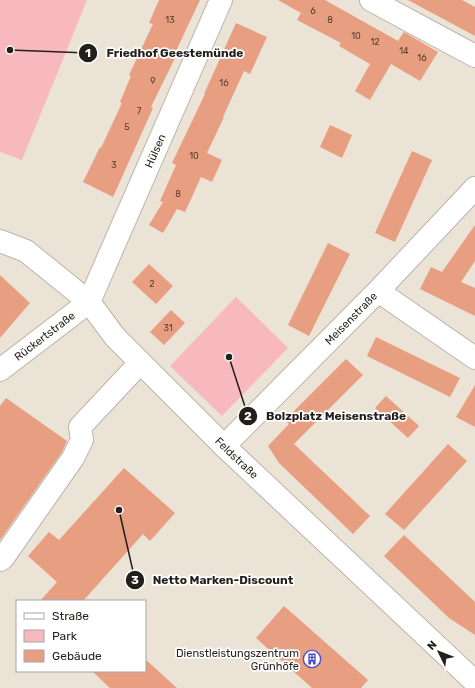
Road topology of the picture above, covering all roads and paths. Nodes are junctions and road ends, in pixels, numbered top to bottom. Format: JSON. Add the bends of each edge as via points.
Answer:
{"nodes":[{"id":1,"x":221,"y":0,"type":"edge"},
{"id":2,"x":371,"y":0,"type":"edge"},
{"id":3,"x":475,"y":56,"type":"edge"},
{"id":4,"x":475,"y":188,"type":"edge"},
{"id":5,"x":0,"y":241,"type":"edge"},
{"id":6,"x":378,"y":291,"type":"junction"},
{"id":7,"x":89,"y":302,"type":"junction"},
{"id":8,"x":475,"y":358,"type":"edge"},
{"id":9,"x":140,"y":363,"type":"junction"},
{"id":10,"x":0,"y":370,"type":"edge"},
{"id":11,"x":224,"y":446,"type":"junction"},
{"id":12,"x":0,"y":560,"type":"edge"},
{"id":13,"x":470,"y":682,"type":"edge"}],
"edges":[{"from":1,"to":7,"type":"street","name":"Hülsen"},
{"from":2,"to":3,"type":"street"},
{"from":4,"to":6,"type":"street","name":"Meisenstraße"},
{"from":5,"to":7,"type":"street","name":"Feldstraße","via":[[26,251]]},
{"from":6,"to":8,"type":"street"},
{"from":6,"to":11,"type":"street","name":"Meisenstraße"},
{"from":7,"to":9,"type":"street","name":"Feldstraße","via":[[115,338]]},
{"from":7,"to":10,"type":"street","name":"Rückertstraße"},
{"from":9,"to":11,"type":"street","name":"Feldstraße"},
{"from":9,"to":12,"type":"street","via":[[80,428],[82,440],[73,458]]},
{"from":11,"to":13,"type":"street","name":"Feldstraße"}]}
